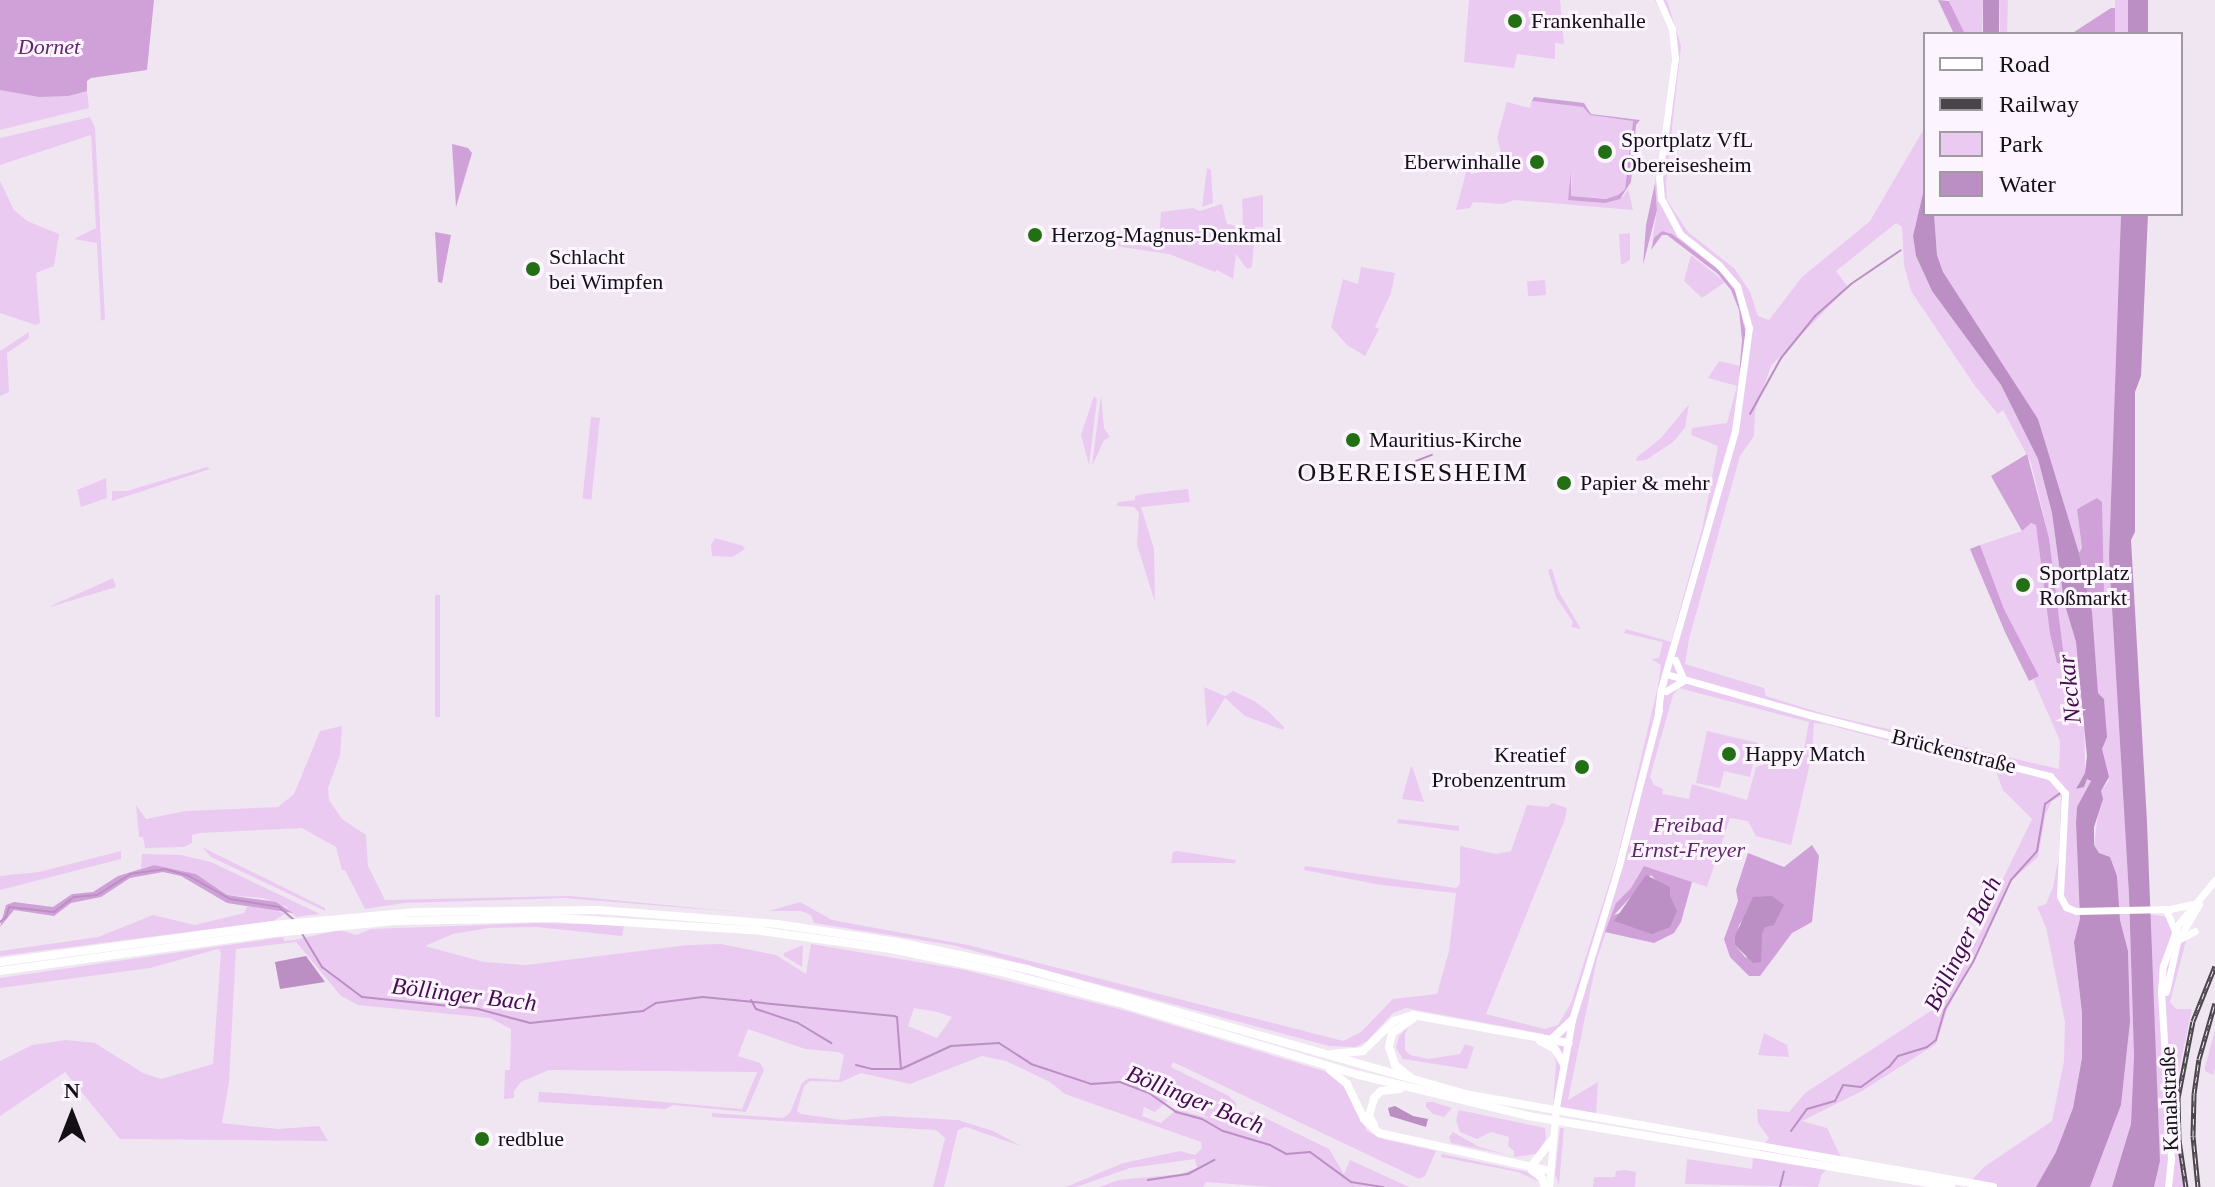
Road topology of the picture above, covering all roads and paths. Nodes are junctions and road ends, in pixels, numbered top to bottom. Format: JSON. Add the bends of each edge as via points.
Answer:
{"nodes":[{"id":1,"x":1659,"y":0,"type":"edge"},
{"id":2,"x":1675,"y":650,"type":"junction"},
{"id":3,"x":1675,"y":660,"type":"junction"},
{"id":4,"x":1667,"y":675,"type":"junction"},
{"id":5,"x":1684,"y":680,"type":"junction"},
{"id":6,"x":1666,"y":691,"type":"junction"},
{"id":7,"x":1658,"y":712,"type":"junction"},
{"id":8,"x":2215,"y":880,"type":"edge"},
{"id":9,"x":2215,"y":887,"type":"edge"},
{"id":10,"x":2193,"y":904,"type":"junction"},
{"id":11,"x":2165,"y":910,"type":"junction"},
{"id":12,"x":2184,"y":920,"type":"junction"},
{"id":13,"x":274,"y":929,"type":"junction"},
{"id":14,"x":2175,"y":931,"type":"junction"},
{"id":15,"x":2195,"y":931,"type":"dead end"},
{"id":16,"x":809,"y":932,"type":"junction"},
{"id":17,"x":2177,"y":942,"type":"junction"},
{"id":18,"x":0,"y":962,"type":"edge"},
{"id":19,"x":0,"y":971,"type":"edge"},
{"id":20,"x":2164,"y":1010,"type":"junction"},
{"id":21,"x":1572,"y":1020,"type":"junction"},
{"id":22,"x":1478,"y":1027,"type":"junction"},
{"id":23,"x":1490,"y":1029,"type":"junction"},
{"id":24,"x":1551,"y":1039,"type":"junction"},
{"id":25,"x":1540,"y":1041,"type":"junction"},
{"id":26,"x":1567,"y":1044,"type":"junction"},
{"id":27,"x":1306,"y":1051,"type":"junction"},
{"id":28,"x":1563,"y":1063,"type":"junction"},
{"id":29,"x":1323,"y":1064,"type":"junction"},
{"id":30,"x":1421,"y":1083,"type":"junction"},
{"id":31,"x":1409,"y":1088,"type":"junction"},
{"id":32,"x":1450,"y":1095,"type":"junction"},
{"id":33,"x":1547,"y":1115,"type":"junction"},
{"id":34,"x":1552,"y":1140,"type":"junction"},
{"id":35,"x":1436,"y":1146,"type":"junction"},
{"id":36,"x":1530,"y":1166,"type":"junction"},
{"id":37,"x":1550,"y":1169,"type":"junction"},
{"id":38,"x":1547,"y":1187,"type":"edge"},
{"id":39,"x":1951,"y":1187,"type":"edge"},
{"id":40,"x":1993,"y":1187,"type":"edge"},
{"id":41,"x":2168,"y":1187,"type":"edge"}],
"edges":[{"from":1,"to":2,"type":"main road","via":[[1672,29],[1675,58],[1659,178],[1661,199],[1680,234],[1719,265],[1742,296],[1749,346],[1741,403]]},
{"from":2,"to":3,"type":"main road"},
{"from":2,"to":4,"type":"main road"},
{"from":3,"to":4,"type":"main road"},
{"from":3,"to":5,"type":"main road"},
{"from":4,"to":5,"type":"main road","name":"Brückenstraße"},
{"from":4,"to":6,"type":"main road"},
{"from":4,"to":7,"type":"main road"},
{"from":5,"to":6,"type":"main road"},
{"from":5,"to":11,"type":"main road","name":"Brückenstraße","via":[[2050,776],[2065,793],[2060,896],[2064,906],[2072,911]]},
{"from":6,"to":7,"type":"main road"},
{"from":7,"to":21,"type":"main road"},
{"from":8,"to":10,"type":"main road"},
{"from":9,"to":12,"type":"main road"},
{"from":10,"to":11,"type":"main road"},
{"from":10,"to":12,"type":"main road"},
{"from":11,"to":12,"type":"main road"},
{"from":11,"to":14,"type":"main road"},
{"from":12,"to":14,"type":"main road","name":"Kanalstraße"},
{"from":12,"to":17,"type":"main road","name":"Kanalstraße"},
{"from":13,"to":16,"type":"highway","via":[[494,910],[599,910]]},
{"from":13,"to":18,"type":"highway"},
{"from":13,"to":19,"type":"highway"},
{"from":14,"to":20,"type":"main road","name":"Kanalstraße","via":[[2161,977]]},
{"from":15,"to":17,"type":"main road"},
{"from":16,"to":27,"type":"highway","via":[[1027,969]]},
{"from":16,"to":29,"type":"highway","via":[[1030,979]]},
{"from":17,"to":20,"type":"main road","name":"Kanalstraße"},
{"from":20,"to":41,"type":"main road","name":"Kanalstraße"},
{"from":21,"to":24,"type":"highway"},
{"from":21,"to":26,"type":"main road"},
{"from":22,"to":23,"type":"highway"},
{"from":22,"to":27,"type":"highway","via":[[1407,1015],[1358,1053]]},
{"from":22,"to":30,"type":"highway","via":[[1418,1018],[1392,1033],[1389,1047],[1395,1065]]},
{"from":23,"to":24,"type":"highway"},
{"from":23,"to":25,"type":"highway"},
{"from":24,"to":26,"type":"highway"},
{"from":25,"to":26,"type":"highway"},
{"from":25,"to":28,"type":"highway","via":[[1555,1049]]},
{"from":26,"to":28,"type":"main road"},
{"from":27,"to":30,"type":"highway"},
{"from":28,"to":34,"type":"main road"},
{"from":29,"to":31,"type":"highway"},
{"from":29,"to":35,"type":"highway","via":[[1347,1084],[1375,1131]]},
{"from":30,"to":32,"type":"highway"},
{"from":31,"to":32,"type":"highway"},
{"from":31,"to":35,"type":"highway","via":[[1377,1094],[1370,1109],[1372,1123],[1395,1136]]},
{"from":32,"to":33,"type":"highway"},
{"from":33,"to":39,"type":"highway"},
{"from":33,"to":40,"type":"highway"},
{"from":34,"to":36,"type":"highway"},
{"from":34,"to":37,"type":"main road"},
{"from":35,"to":36,"type":"highway"},
{"from":36,"to":37,"type":"highway"},
{"from":36,"to":38,"type":"highway"},
{"from":37,"to":38,"type":"main road"}]}
